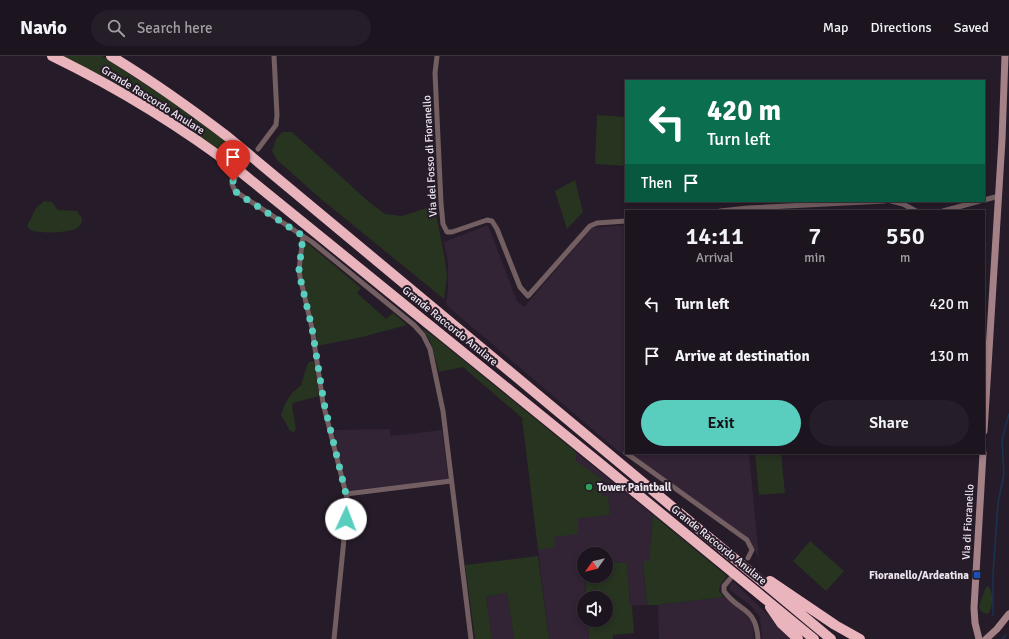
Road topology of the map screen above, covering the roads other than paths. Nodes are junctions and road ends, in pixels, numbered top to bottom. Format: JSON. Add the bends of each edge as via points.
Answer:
{"nodes":[{"id":1,"x":52,"y":56,"type":"edge"},
{"id":2,"x":111,"y":56,"type":"edge"},
{"id":3,"x":274,"y":56,"type":"edge"},
{"id":4,"x":437,"y":56,"type":"edge"},
{"id":5,"x":1005,"y":56,"type":"edge"},
{"id":6,"x":258,"y":149,"type":"dead end"},
{"id":7,"x":250,"y":158,"type":"dead end"},
{"id":8,"x":244,"y":167,"type":"dead end"},
{"id":9,"x":236,"y":176,"type":"dead end"},
{"id":10,"x":999,"y":196,"type":"junction"},
{"id":11,"x":985,"y":200,"type":"edge"},
{"id":12,"x":865,"y":202,"type":"edge"},
{"id":13,"x":895,"y":202,"type":"edge"},
{"id":14,"x":976,"y":202,"type":"edge"},
{"id":15,"x":730,"y":210,"type":"edge"},
{"id":16,"x":914,"y":210,"type":"edge"},
{"id":17,"x":947,"y":210,"type":"edge"},
{"id":18,"x":625,"y":221,"type":"edge"},
{"id":19,"x":303,"y":236,"type":"junction"},
{"id":20,"x":985,"y":415,"type":"edge"},
{"id":21,"x":628,"y":454,"type":"edge"},
{"id":22,"x":983,"y":454,"type":"edge"},
{"id":23,"x":452,"y":481,"type":"junction"},
{"id":24,"x":346,"y":494,"type":"junction"},
{"id":25,"x":709,"y":539,"type":"junction"},
{"id":26,"x":748,"y":558,"type":"dead end"},
{"id":27,"x":730,"y":579,"type":"dead end"},
{"id":28,"x":764,"y":598,"type":"junction"},
{"id":29,"x":1009,"y":614,"type":"edge"},
{"id":30,"x":334,"y":639,"type":"edge"},
{"id":31,"x":471,"y":639,"type":"edge"},
{"id":32,"x":758,"y":639,"type":"edge"},
{"id":33,"x":798,"y":639,"type":"edge"},
{"id":34,"x":814,"y":639,"type":"edge"},
{"id":35,"x":831,"y":639,"type":"edge"},
{"id":36,"x":860,"y":639,"type":"edge"},
{"id":37,"x":980,"y":639,"type":"edge"},
{"id":38,"x":986,"y":639,"type":"edge"}],
"edges":[{"from":1,"to":28,"type":"highway","name":"Grande Raccordo Anulare","via":[[143,105],[242,173]]},
{"from":2,"to":25,"type":"highway","name":"Grande Raccordo Anulare","via":[[186,104],[228,137]]},
{"from":3,"to":6,"type":"street","via":[[278,116],[276,125]]},
{"from":4,"to":18,"type":"street","name":"Via del Fosso di Fioranello","via":[[435,73],[440,188],[443,224],[447,232],[487,220],[492,221],[520,287],[528,296],[590,226],[597,222]]},
{"from":5,"to":10,"type":"street"},
{"from":7,"to":8,"type":"street"},
{"from":9,"to":19,"type":"street","via":[[232,186],[237,193]]},
{"from":10,"to":11,"type":"street"},
{"from":10,"to":20,"type":"street"},
{"from":12,"to":15,"type":"street"},
{"from":13,"to":16,"type":"street"},
{"from":14,"to":17,"type":"street"},
{"from":19,"to":23,"type":"street","via":[[402,314],[423,335],[430,349],[438,384]]},
{"from":19,"to":24,"type":"street","via":[[300,277],[312,328],[324,403]]},
{"from":21,"to":26,"type":"street","via":[[747,540],[752,550]]},
{"from":22,"to":37,"type":"street","name":"Via di Fioranello","via":[[974,608]]},
{"from":23,"to":24,"type":"street"},
{"from":23,"to":31,"type":"street"},
{"from":24,"to":30,"type":"street","via":[[346,519]]},
{"from":25,"to":35,"type":"highway","name":"Grande Raccordo Anulare"},
{"from":25,"to":36,"type":"highway","via":[[736,554],[792,597]]},
{"from":27,"to":32,"type":"street","via":[[724,586],[724,591],[752,616],[757,626]]},
{"from":28,"to":33,"type":"highway","via":[[781,623]]},
{"from":28,"to":34,"type":"highway","name":"Grande Raccordo Anulare"},
{"from":29,"to":38,"type":"street"}]}
